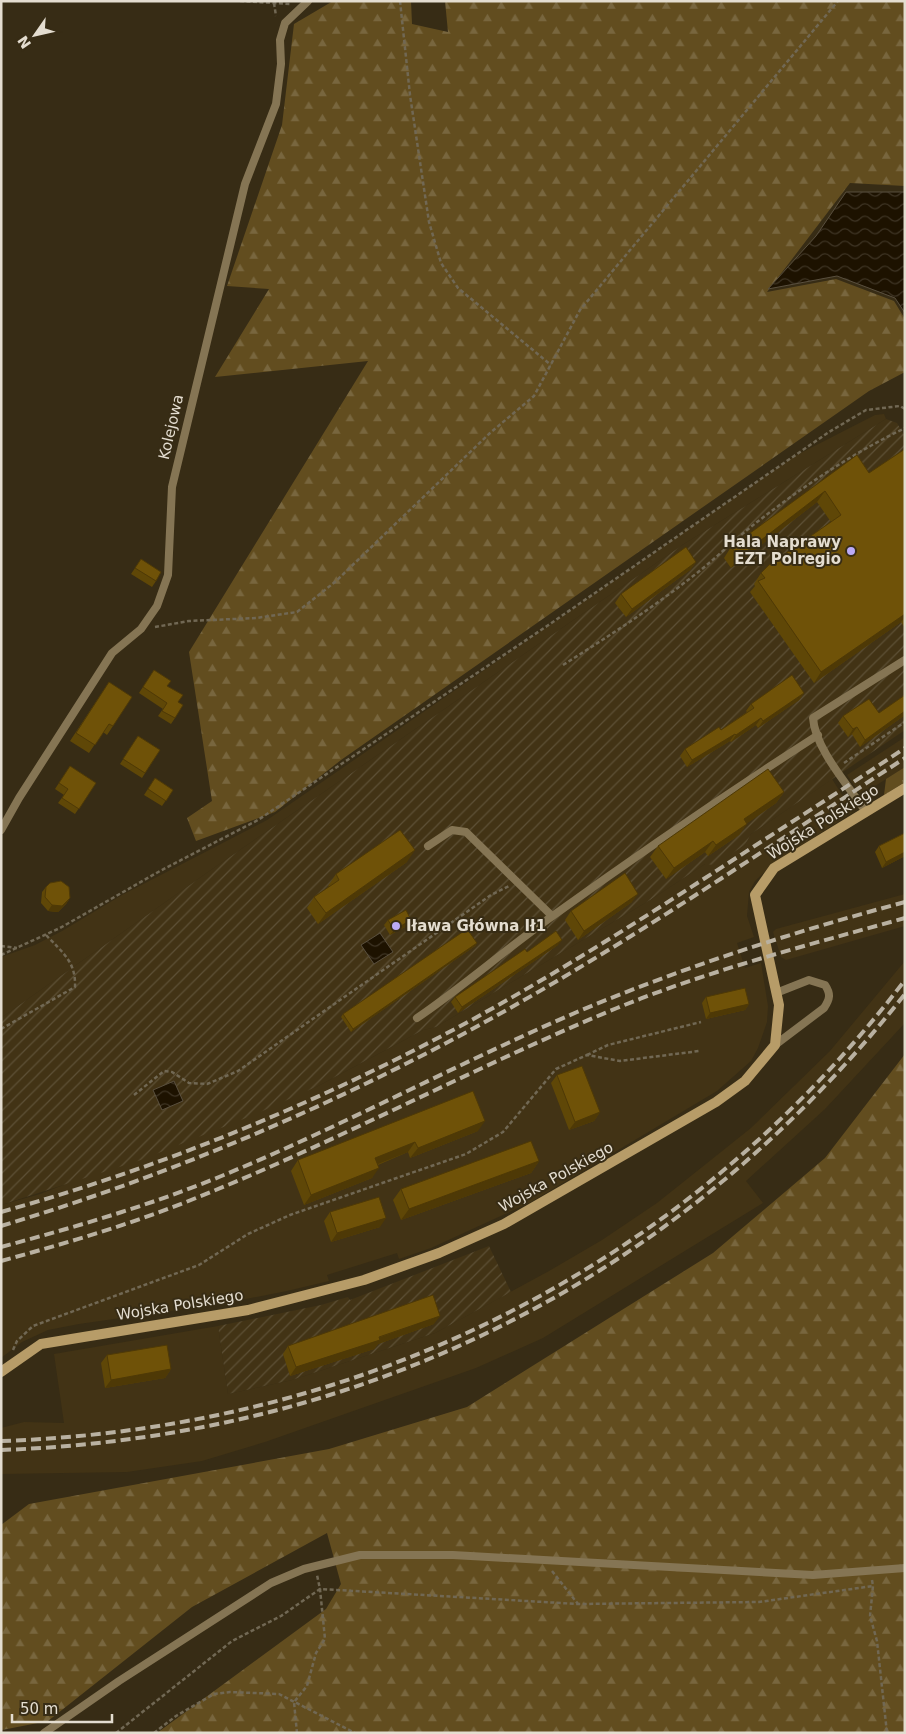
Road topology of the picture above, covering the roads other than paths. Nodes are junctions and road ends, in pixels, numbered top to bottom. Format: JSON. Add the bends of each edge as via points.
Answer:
{"nodes":[{"id":1,"x":306,"y":3,"type":"edge"},
{"id":2,"x":905,"y":660,"type":"edge"},
{"id":3,"x":818,"y":735,"type":"junction"},
{"id":4,"x":905,"y":788,"type":"edge"},
{"id":5,"x":866,"y":812,"type":"junction"},
{"id":6,"x":1,"y":830,"type":"edge"},
{"id":7,"x":428,"y":846,"type":"dead end"},
{"id":8,"x":552,"y":916,"type":"junction"},
{"id":9,"x":776,"y":993,"type":"junction"},
{"id":10,"x":417,"y":1018,"type":"dead end"},
{"id":11,"x":775,"y":1045,"type":"junction"},
{"id":12,"x":4,"y":1370,"type":"edge"},
{"id":13,"x":905,"y":1568,"type":"edge"},
{"id":14,"x":44,"y":1733,"type":"edge"}],
"edges":[{"from":1,"to":6,"type":"lane","name":"Kolejowa","via":[[285,23],[280,40],[276,104],[245,184],[172,487],[168,575],[157,606],[141,629],[112,653]]},
{"from":2,"to":3,"type":"lane","via":[[813,718]]},
{"from":3,"to":5,"type":"lane","via":[[835,768]]},
{"from":3,"to":8,"type":"lane","via":[[687,821]]},
{"from":4,"to":5,"type":"street","name":"Wojska Polskiego"},
{"from":5,"to":9,"type":"street","name":"Wojska Polskiego","via":[[774,868],[755,895]]},
{"from":7,"to":8,"type":"lane","via":[[452,830],[466,832]]},
{"from":8,"to":10,"type":"lane","via":[[463,987]]},
{"from":9,"to":11,"type":"street","name":"Wojska Polskiego","via":[[779,1005]]},
{"from":9,"to":11,"type":"lane","via":[[809,980],[826,985],[830,992],[824,1008]]},
{"from":11,"to":12,"type":"street","name":"Wojska Polskiego","via":[[745,1081],[716,1102],[504,1224],[439,1253],[364,1280],[248,1310],[41,1344]]},
{"from":13,"to":14,"type":"lane","via":[[812,1575],[452,1555],[360,1555],[271,1583]]}]}
